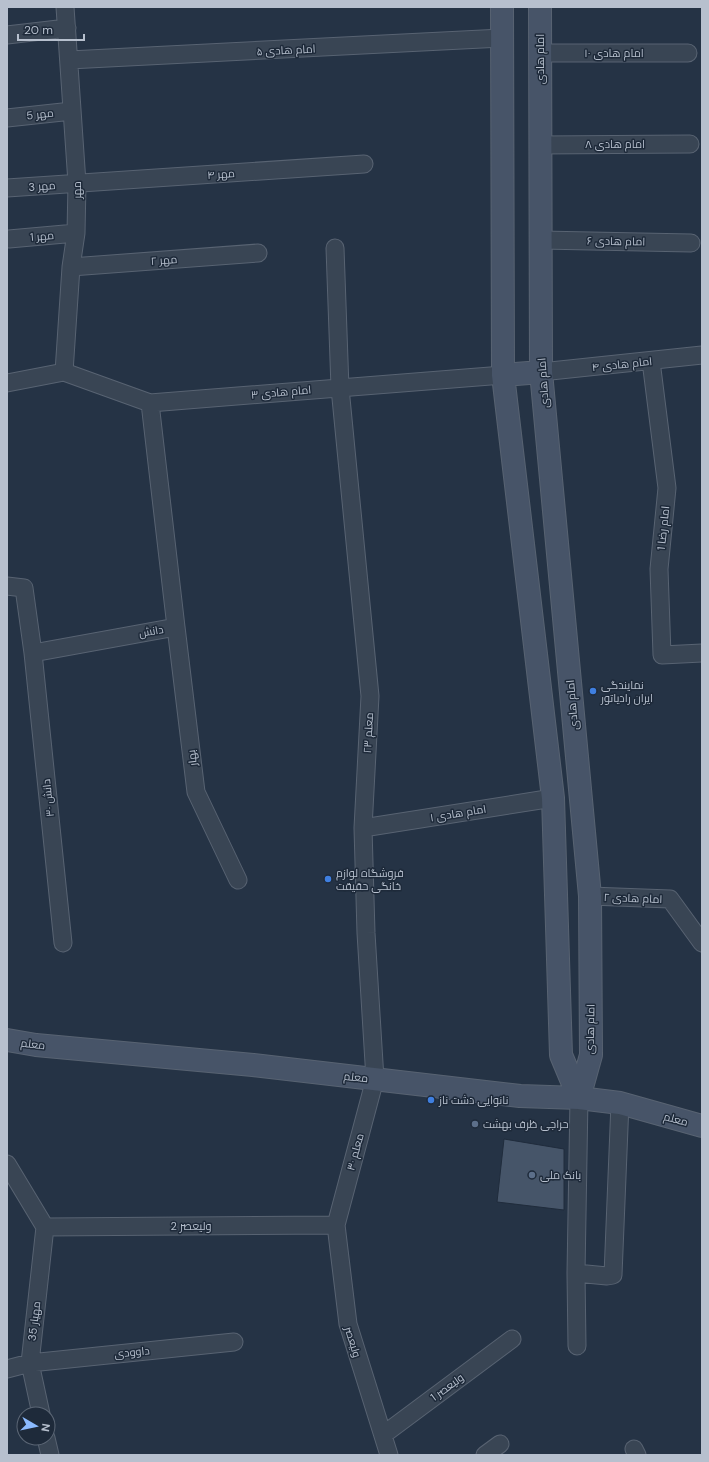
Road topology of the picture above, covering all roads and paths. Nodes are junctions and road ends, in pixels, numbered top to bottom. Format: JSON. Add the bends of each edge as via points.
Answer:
{"nodes":[{"id":1,"x":65,"y":7,"type":"edge"},
{"id":2,"x":502,"y":7,"type":"edge"},
{"id":3,"x":540,"y":7,"type":"edge"},
{"id":4,"x":67,"y":28,"type":"junction"},
{"id":5,"x":7,"y":35,"type":"edge"},
{"id":6,"x":502,"y":38,"type":"junction"},
{"id":7,"x":540,"y":53,"type":"junction"},
{"id":8,"x":688,"y":53,"type":"dead end"},
{"id":9,"x":69,"y":60,"type":"junction"},
{"id":10,"x":72,"y":111,"type":"junction"},
{"id":11,"x":7,"y":118,"type":"edge"},
{"id":12,"x":690,"y":144,"type":"dead end"},
{"id":13,"x":540,"y":145,"type":"junction"},
{"id":14,"x":364,"y":164,"type":"dead end"},
{"id":15,"x":77,"y":183,"type":"junction"},
{"id":16,"x":7,"y":188,"type":"edge"},
{"id":17,"x":76,"y":233,"type":"junction"},
{"id":18,"x":9,"y":239,"type":"dead end"},
{"id":19,"x":541,"y":240,"type":"junction"},
{"id":20,"x":691,"y":243,"type":"dead end"},
{"id":21,"x":335,"y":248,"type":"dead end"},
{"id":22,"x":258,"y":253,"type":"dead end"},
{"id":23,"x":71,"y":267,"type":"junction"},
{"id":24,"x":702,"y":355,"type":"edge"},
{"id":25,"x":651,"y":361,"type":"junction"},
{"id":26,"x":64,"y":372,"type":"junction"},
{"id":27,"x":541,"y":372,"type":"junction"},
{"id":28,"x":503,"y":374,"type":"junction"},
{"id":29,"x":7,"y":383,"type":"edge"},
{"id":30,"x":340,"y":388,"type":"junction"},
{"id":31,"x":150,"y":403,"type":"junction"},
{"id":32,"x":7,"y":586,"type":"edge"},
{"id":33,"x":176,"y":627,"type":"junction"},
{"id":34,"x":32,"y":653,"type":"junction"},
{"id":35,"x":702,"y":653,"type":"edge"},
{"id":36,"x":554,"y":798,"type":"junction"},
{"id":37,"x":363,"y":828,"type":"junction"},
{"id":38,"x":238,"y":880,"type":"dead end"},
{"id":39,"x":590,"y":896,"type":"junction"},
{"id":40,"x":63,"y":943,"type":"dead end"},
{"id":41,"x":702,"y":943,"type":"edge"},
{"id":42,"x":7,"y":1040,"type":"edge"},
{"id":43,"x":375,"y":1079,"type":"junction"},
{"id":44,"x":579,"y":1098,"type":"junction"},
{"id":45,"x":620,"y":1103,"type":"junction"},
{"id":46,"x":702,"y":1126,"type":"edge"},
{"id":47,"x":7,"y":1164,"type":"edge"},
{"id":48,"x":336,"y":1225,"type":"junction"},
{"id":49,"x":45,"y":1227,"type":"junction"},
{"id":50,"x":576,"y":1272,"type":"junction"},
{"id":51,"x":512,"y":1339,"type":"dead end"},
{"id":52,"x":234,"y":1342,"type":"dead end"},
{"id":53,"x":577,"y":1346,"type":"dead end"},
{"id":54,"x":30,"y":1363,"type":"junction"},
{"id":55,"x":7,"y":1369,"type":"edge"},
{"id":56,"x":39,"y":1406,"type":"edge"},
{"id":57,"x":383,"y":1435,"type":"junction"},
{"id":58,"x":500,"y":1444,"type":"dead end"},
{"id":59,"x":389,"y":1455,"type":"edge"},
{"id":60,"x":486,"y":1455,"type":"edge"}],
"edges":[{"from":1,"to":4,"type":"street","name":"مهر"},
{"from":2,"to":6,"type":"main road"},
{"from":3,"to":7,"type":"main road","name":"امام هادی"},
{"from":4,"to":5,"type":"street"},
{"from":4,"to":9,"type":"street","name":"مهر"},
{"from":6,"to":9,"type":"street","name":"امام هادی ۵"},
{"from":6,"to":28,"type":"main road"},
{"from":7,"to":8,"type":"street","name":"امام هادی ۱۰"},
{"from":7,"to":13,"type":"main road","name":"امام هادی"},
{"from":9,"to":10,"type":"street","name":"مهر"},
{"from":10,"to":11,"type":"street","name":"مهر 5"},
{"from":10,"to":15,"type":"street","name":"مهر"},
{"from":12,"to":13,"type":"street","name":"امام هادی ۸"},
{"from":13,"to":19,"type":"main road","name":"امام هادی"},
{"from":14,"to":15,"type":"street","name":"مهر ۴"},
{"from":15,"to":16,"type":"street","name":"مهر 3"},
{"from":15,"to":17,"type":"street","name":"مهر"},
{"from":17,"to":18,"type":"street","name":"مهر 1"},
{"from":17,"to":23,"type":"street","name":"مهر"},
{"from":19,"to":20,"type":"street","name":"امام هادی ۶"},
{"from":19,"to":27,"type":"main road","name":"امام هادی"},
{"from":21,"to":30,"type":"street","name":"معلم ۲۳"},
{"from":22,"to":23,"type":"street","name":"مهر ۲"},
{"from":23,"to":26,"type":"street","name":"مهر"},
{"from":24,"to":25,"type":"street","name":"امام هادی ۴"},
{"from":25,"to":27,"type":"street","name":"امام هادی ۴"},
{"from":25,"to":35,"type":"street","name":"امام رضا 1","via":[[667,488],[659,569],[662,655]]},
{"from":26,"to":29,"type":"street"},
{"from":26,"to":31,"type":"street","name":"امام هادی ٣"},
{"from":27,"to":28,"type":"main road"},
{"from":27,"to":39,"type":"main road","name":"امام هادی"},
{"from":28,"to":30,"type":"street","name":"امام هادی ٣"},
{"from":28,"to":36,"type":"main road"},
{"from":30,"to":31,"type":"street","name":"امام هادی ٣"},
{"from":30,"to":37,"type":"street","name":"معلم ۲۳","via":[[370,696]]},
{"from":31,"to":33,"type":"street","name":"دانش"},
{"from":32,"to":34,"type":"street","via":[[24,588]]},
{"from":33,"to":34,"type":"street","name":"دانش"},
{"from":33,"to":38,"type":"street","name":"بهار","via":[[196,792]]},
{"from":34,"to":40,"type":"street","name":"دانش ۳۰"},
{"from":36,"to":37,"type":"street","name":"امام هادی ١"},
{"from":36,"to":44,"type":"main road","via":[[561,1055]]},
{"from":37,"to":43,"type":"street","name":"معلم ۲۳","via":[[366,933]]},
{"from":39,"to":41,"type":"street","name":"امام هادی ٢","via":[[670,899]]},
{"from":39,"to":44,"type":"main road","name":"امام هادی","via":[[591,1055]]},
{"from":42,"to":43,"type":"main road","name":"معلم"},
{"from":43,"to":44,"type":"main road","name":"معلم","via":[[520,1096]]},
{"from":43,"to":48,"type":"street","name":"معلم ۳۰"},
{"from":44,"to":45,"type":"main road","name":"معلم"},
{"from":44,"to":50,"type":"street"},
{"from":45,"to":46,"type":"main road","name":"معلم"},
{"from":45,"to":50,"type":"street","via":[[613,1275]]},
{"from":47,"to":49,"type":"street"},
{"from":48,"to":49,"type":"street","name":"ولیعصر 2"},
{"from":48,"to":57,"type":"street","name":"ولیعصر","via":[[348,1324]]},
{"from":49,"to":54,"type":"street","name":"مهیار 35"},
{"from":50,"to":53,"type":"street"},
{"from":51,"to":57,"type":"street","name":"ولیعصر 1"},
{"from":52,"to":54,"type":"street","name":"داوودی"},
{"from":54,"to":55,"type":"street","name":"داوودی"},
{"from":54,"to":56,"type":"street","name":"مهیار 35"},
{"from":57,"to":59,"type":"street","name":"ولیعصر"},
{"from":58,"to":60,"type":"street"}]}
